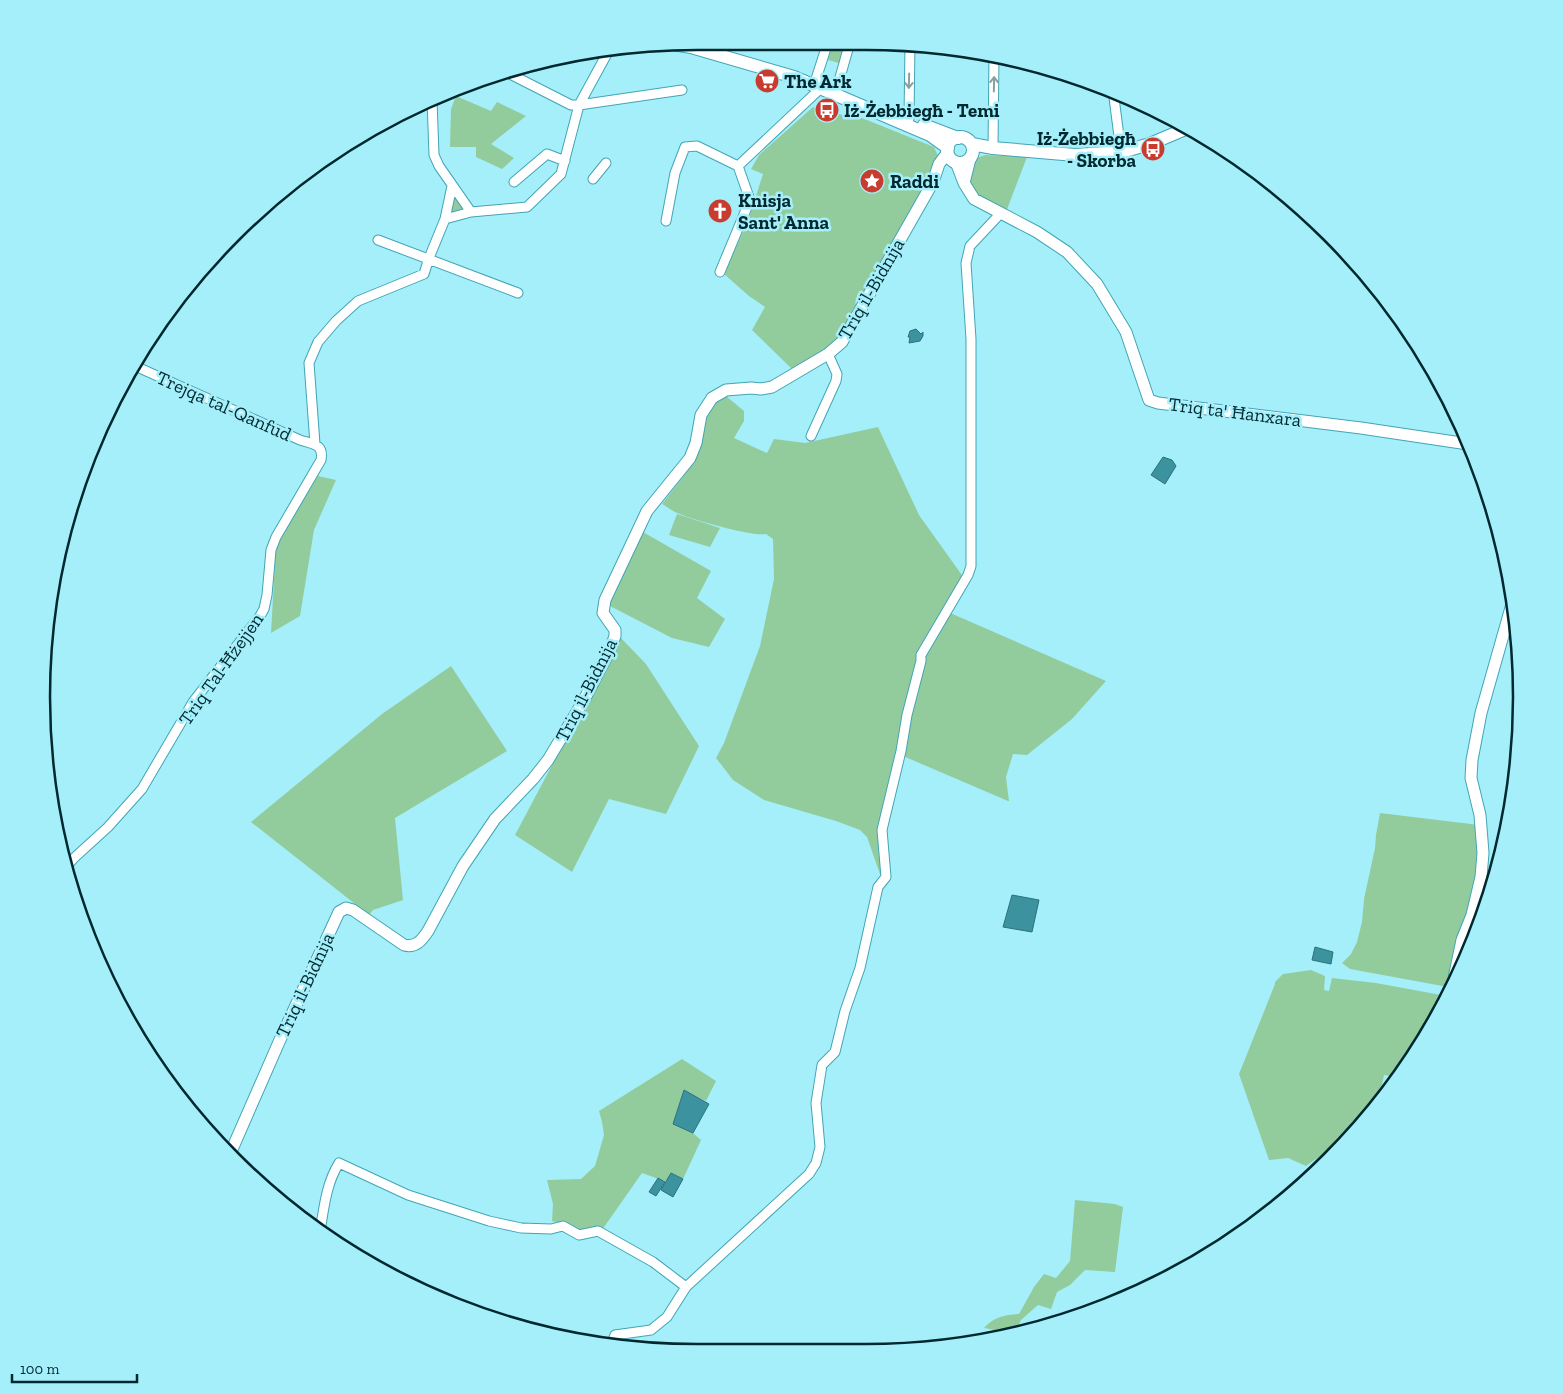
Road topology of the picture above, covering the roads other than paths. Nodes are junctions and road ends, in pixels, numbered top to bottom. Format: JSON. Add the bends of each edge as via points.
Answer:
{"nodes":[{"id":1,"x":701,"y":50,"type":"edge"},
{"id":2,"x":721,"y":50,"type":"edge"},
{"id":3,"x":827,"y":50,"type":"edge"},
{"id":4,"x":848,"y":50,"type":"edge"},
{"id":5,"x":910,"y":51,"type":"edge"},
{"id":6,"x":605,"y":57,"type":"edge"},
{"id":7,"x":994,"y":62,"type":"edge"},
{"id":8,"x":515,"y":76,"type":"edge"},
{"id":9,"x":821,"y":83,"type":"junction"},
{"id":10,"x":838,"y":88,"type":"junction"},
{"id":11,"x":682,"y":90,"type":"dead end"},
{"id":12,"x":1114,"y":99,"type":"edge"},
{"id":13,"x":579,"y":105,"type":"junction"},
{"id":14,"x":432,"y":107,"type":"edge"},
{"id":15,"x":909,"y":119,"type":"junction"},
{"id":16,"x":1179,"y":131,"type":"edge"},
{"id":17,"x":958,"y":138,"type":"junction"},
{"id":18,"x":993,"y":148,"type":"junction"},
{"id":19,"x":1121,"y":152,"type":"junction"},
{"id":20,"x":971,"y":153,"type":"junction"},
{"id":21,"x":951,"y":156,"type":"junction"},
{"id":22,"x":565,"y":161,"type":"junction"},
{"id":23,"x":606,"y":163,"type":"dead end"},
{"id":24,"x":738,"y":166,"type":"junction"},
{"id":25,"x":594,"y":179,"type":"dead end"},
{"id":26,"x":514,"y":182,"type":"dead end"},
{"id":27,"x":964,"y":183,"type":"junction"},
{"id":28,"x":452,"y":186,"type":"junction"},
{"id":29,"x":471,"y":212,"type":"junction"},
{"id":30,"x":1000,"y":214,"type":"junction"},
{"id":31,"x":445,"y":220,"type":"junction"},
{"id":32,"x":666,"y":221,"type":"dead end"},
{"id":33,"x":378,"y":240,"type":"dead end"},
{"id":34,"x":428,"y":258,"type":"junction"},
{"id":35,"x":720,"y":272,"type":"dead end"},
{"id":36,"x":518,"y":293,"type":"dead end"},
{"id":37,"x":828,"y":354,"type":"junction"},
{"id":38,"x":140,"y":369,"type":"edge"},
{"id":39,"x":811,"y":436,"type":"dead end"},
{"id":40,"x":1461,"y":443,"type":"edge"},
{"id":41,"x":315,"y":444,"type":"junction"},
{"id":42,"x":1508,"y":619,"type":"edge"},
{"id":43,"x":71,"y":861,"type":"edge"},
{"id":44,"x":1458,"y":957,"type":"edge"},
{"id":45,"x":233,"y":1147,"type":"edge"},
{"id":46,"x":321,"y":1223,"type":"edge"},
{"id":47,"x":686,"y":1287,"type":"junction"},
{"id":48,"x":614,"y":1338,"type":"edge"}],
"edges":[{"from":1,"to":9,"type":"main road"},
{"from":2,"to":9,"type":"main road"},
{"from":3,"to":9,"type":"street"},
{"from":4,"to":10,"type":"street"},
{"from":5,"to":15,"type":"street","one_way":true},
{"from":6,"to":13,"type":"street"},
{"from":18,"to":7,"type":"street","one_way":true},
{"from":8,"to":13,"type":"street","via":[[571,105]]},
{"from":9,"to":10,"type":"main road"},
{"from":9,"to":21,"type":"main road","via":[[930,135]]},
{"from":9,"to":24,"type":"street"},
{"from":10,"to":15,"type":"main road"},
{"from":11,"to":13,"type":"street"},
{"from":12,"to":19,"type":"street"},
{"from":13,"to":22,"type":"street"},
{"from":14,"to":28,"type":"street","via":[[434,155]]},
{"from":15,"to":17,"type":"main road"},
{"from":16,"to":19,"type":"main road"},
{"from":17,"to":20,"type":"main road","via":[[966,138]]},
{"from":17,"to":21,"type":"main road","via":[[952,141]]},
{"from":18,"to":19,"type":"main road","via":[[1075,155]]},
{"from":18,"to":20,"type":"main road"},
{"from":20,"to":21,"type":"main road","via":[[963,163]]},
{"from":20,"to":27,"type":"street"},
{"from":21,"to":27,"type":"street","name":"Triq ta' Ħanxara"},
{"from":21,"to":37,"type":"street","name":"Triq il-Bidnija","via":[[847,334]]},
{"from":22,"to":26,"type":"street","via":[[547,154]]},
{"from":22,"to":29,"type":"street","via":[[561,174],[527,207]]},
{"from":23,"to":25,"type":"street"},
{"from":24,"to":32,"type":"street","via":[[697,146],[685,147],[675,173]]},
{"from":24,"to":35,"type":"street","via":[[750,200]]},
{"from":27,"to":30,"type":"street","name":"Triq ta' Ħanxara","via":[[974,199]]},
{"from":28,"to":29,"type":"street"},
{"from":28,"to":31,"type":"street"},
{"from":29,"to":31,"type":"street"},
{"from":30,"to":40,"type":"street","name":"Triq ta' Ħanxara","via":[[1037,232],[1067,252],[1097,284],[1126,332],[1149,400]]},
{"from":30,"to":47,"type":"street","via":[[970,246],[966,263],[971,339],[971,566],[921,655],[882,830],[886,877],[878,887],[860,968],[835,1052],[822,1066],[816,1102],[820,1142],[816,1163],[809,1174]]},
{"from":31,"to":34,"type":"street"},
{"from":33,"to":34,"type":"street"},
{"from":34,"to":36,"type":"street"},
{"from":34,"to":41,"type":"street","name":"Triq Tal-Ħżejjen","via":[[424,274],[358,301],[318,342],[309,363]]},
{"from":37,"to":39,"type":"street","via":[[837,374],[836,381]]},
{"from":37,"to":45,"type":"street","name":"Triq il-Bidnija","via":[[772,386],[726,390],[716,394],[707,404],[690,458],[647,511],[608,592],[603,614],[615,630],[615,640],[556,748],[537,775],[488,829],[418,943],[404,945],[349,908],[339,912]]},
{"from":38,"to":41,"type":"street","name":"Trejqa tal-Qanfud"},
{"from":41,"to":43,"type":"street","name":"Triq Tal-Ħżejjen","via":[[322,453],[321,460],[271,550],[267,594],[260,616],[193,702],[142,789]]},
{"from":42,"to":44,"type":"street","via":[[1481,713],[1472,760],[1483,853],[1474,908]]},
{"from":46,"to":47,"type":"street","via":[[332,1174],[339,1164],[408,1194],[489,1221],[521,1228],[563,1226],[579,1235],[598,1231],[653,1262]]},
{"from":47,"to":48,"type":"street","via":[[667,1317],[651,1330],[615,1335]]}]}
